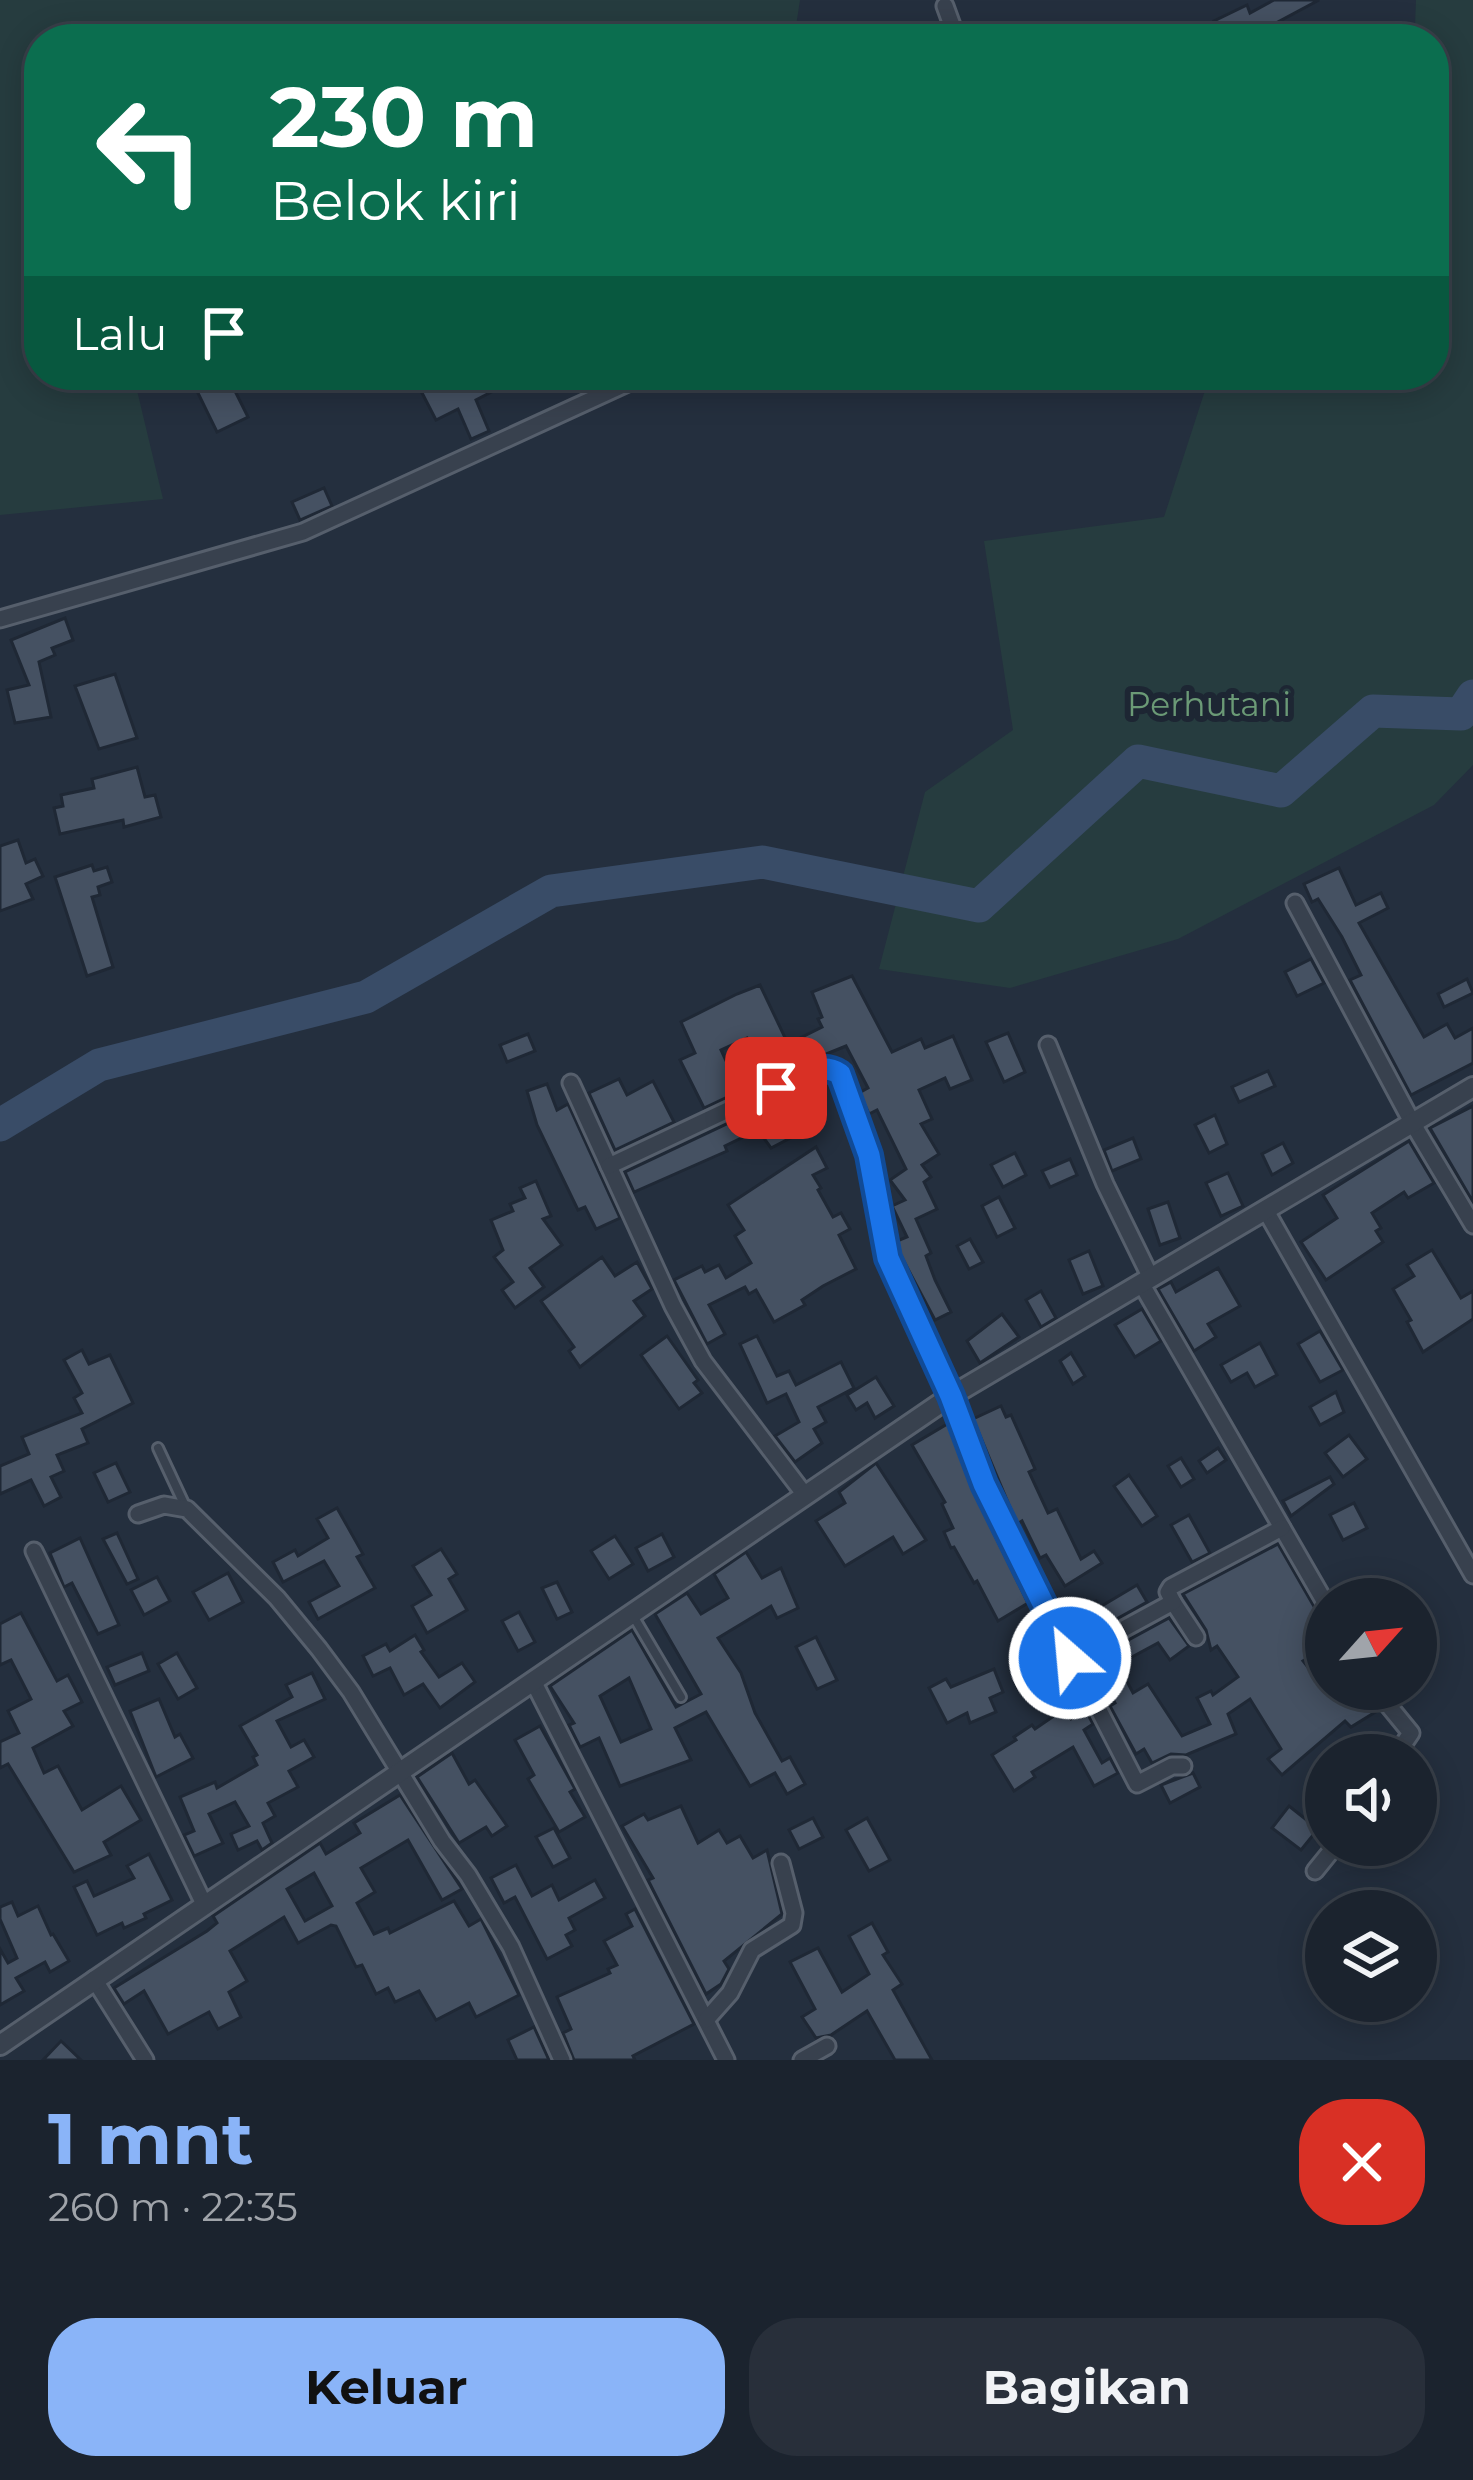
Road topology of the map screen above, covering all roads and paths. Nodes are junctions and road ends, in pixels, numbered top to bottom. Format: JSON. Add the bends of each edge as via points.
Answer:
{"nodes":[{"id":1,"x":945,"y":6,"type":"dead end"},
{"id":2,"x":952,"y":24,"type":"edge"},
{"id":3,"x":612,"y":390,"type":"edge"},
{"id":4,"x":0,"y":620,"type":"edge"},
{"id":5,"x":1295,"y":903,"type":"dead end"},
{"id":6,"x":1048,"y":1045,"type":"dead end"},
{"id":7,"x":571,"y":1083,"type":"dead end"},
{"id":8,"x":1473,"y":1087,"type":"edge"},
{"id":9,"x":1413,"y":1124,"type":"junction"},
{"id":10,"x":609,"y":1166,"type":"junction"},
{"id":11,"x":1266,"y":1210,"type":"junction"},
{"id":12,"x":1473,"y":1226,"type":"edge"},
{"id":13,"x":1146,"y":1280,"type":"junction"},
{"id":14,"x":951,"y":1396,"type":"junction"},
{"id":15,"x":158,"y":1448,"type":"dead end"},
{"id":16,"x":805,"y":1495,"type":"junction"},
{"id":17,"x":187,"y":1509,"type":"junction"},
{"id":18,"x":138,"y":1514,"type":"dead end"},
{"id":19,"x":1282,"y":1528,"type":"junction"},
{"id":20,"x":34,"y":1551,"type":"dead end"},
{"id":21,"x":1473,"y":1575,"type":"edge"},
{"id":22,"x":1311,"y":1578,"type":"edge"},
{"id":23,"x":1173,"y":1602,"type":"junction"},
{"id":24,"x":631,"y":1612,"type":"junction"},
{"id":25,"x":1196,"y":1637,"type":"dead end"},
{"id":26,"x":1070,"y":1658,"type":"junction"},
{"id":27,"x":534,"y":1683,"type":"junction"},
{"id":28,"x":681,"y":1697,"type":"dead end"},
{"id":29,"x":1392,"y":1710,"type":"edge"},
{"id":30,"x":1410,"y":1734,"type":"edge"},
{"id":31,"x":1183,"y":1766,"type":"dead end"},
{"id":32,"x":400,"y":1769,"type":"junction"},
{"id":33,"x":782,"y":1863,"type":"dead end"},
{"id":34,"x":1319,"y":1866,"type":"edge"},
{"id":35,"x":1315,"y":1871,"type":"dead end"},
{"id":36,"x":204,"y":1904,"type":"junction"},
{"id":37,"x":94,"y":1979,"type":"junction"},
{"id":38,"x":706,"y":2020,"type":"junction"},
{"id":39,"x":0,"y":2044,"type":"edge"},
{"id":40,"x":827,"y":2046,"type":"dead end"},
{"id":41,"x":145,"y":2060,"type":"edge"},
{"id":42,"x":562,"y":2060,"type":"edge"},
{"id":43,"x":726,"y":2060,"type":"edge"},
{"id":44,"x":802,"y":2060,"type":"edge"}],
"edges":[{"from":1,"to":2,"type":"street"},
{"from":3,"to":4,"type":"street","via":[[303,532]]},
{"from":5,"to":9,"type":"street"},
{"from":6,"to":13,"type":"street"},
{"from":7,"to":10,"type":"street"},
{"from":8,"to":9,"type":"street"},
{"from":9,"to":11,"type":"street"},
{"from":9,"to":12,"type":"street"},
{"from":10,"to":14,"type":"street","via":[[817,1068],[834,1069],[865,1140],[888,1258]]},
{"from":10,"to":16,"type":"street","via":[[703,1361]]},
{"from":11,"to":13,"type":"street"},
{"from":11,"to":21,"type":"street"},
{"from":13,"to":14,"type":"street"},
{"from":13,"to":19,"type":"street"},
{"from":14,"to":16,"type":"street"},
{"from":14,"to":26,"type":"street","via":[[984,1484]]},
{"from":15,"to":17,"type":"lane"},
{"from":16,"to":24,"type":"street"},
{"from":17,"to":18,"type":"street","via":[[164,1505]]},
{"from":17,"to":32,"type":"street","via":[[302,1628]]},
{"from":19,"to":22,"type":"street"},
{"from":19,"to":23,"type":"street","via":[[1171,1586]]},
{"from":20,"to":36,"type":"street"},
{"from":23,"to":25,"type":"street"},
{"from":23,"to":26,"type":"street"},
{"from":24,"to":27,"type":"street"},
{"from":24,"to":28,"type":"lane"},
{"from":26,"to":31,"type":"street","via":[[1137,1784]]},
{"from":27,"to":32,"type":"street"},
{"from":27,"to":38,"type":"street"},
{"from":29,"to":30,"type":"street"},
{"from":32,"to":36,"type":"street"},
{"from":32,"to":42,"type":"street","via":[[511,1947]]},
{"from":33,"to":38,"type":"street","via":[[792,1925],[752,1950]]},
{"from":34,"to":35,"type":"street"},
{"from":36,"to":37,"type":"street"},
{"from":37,"to":39,"type":"street"},
{"from":37,"to":41,"type":"street"},
{"from":38,"to":43,"type":"street"},
{"from":40,"to":44,"type":"street"}]}
